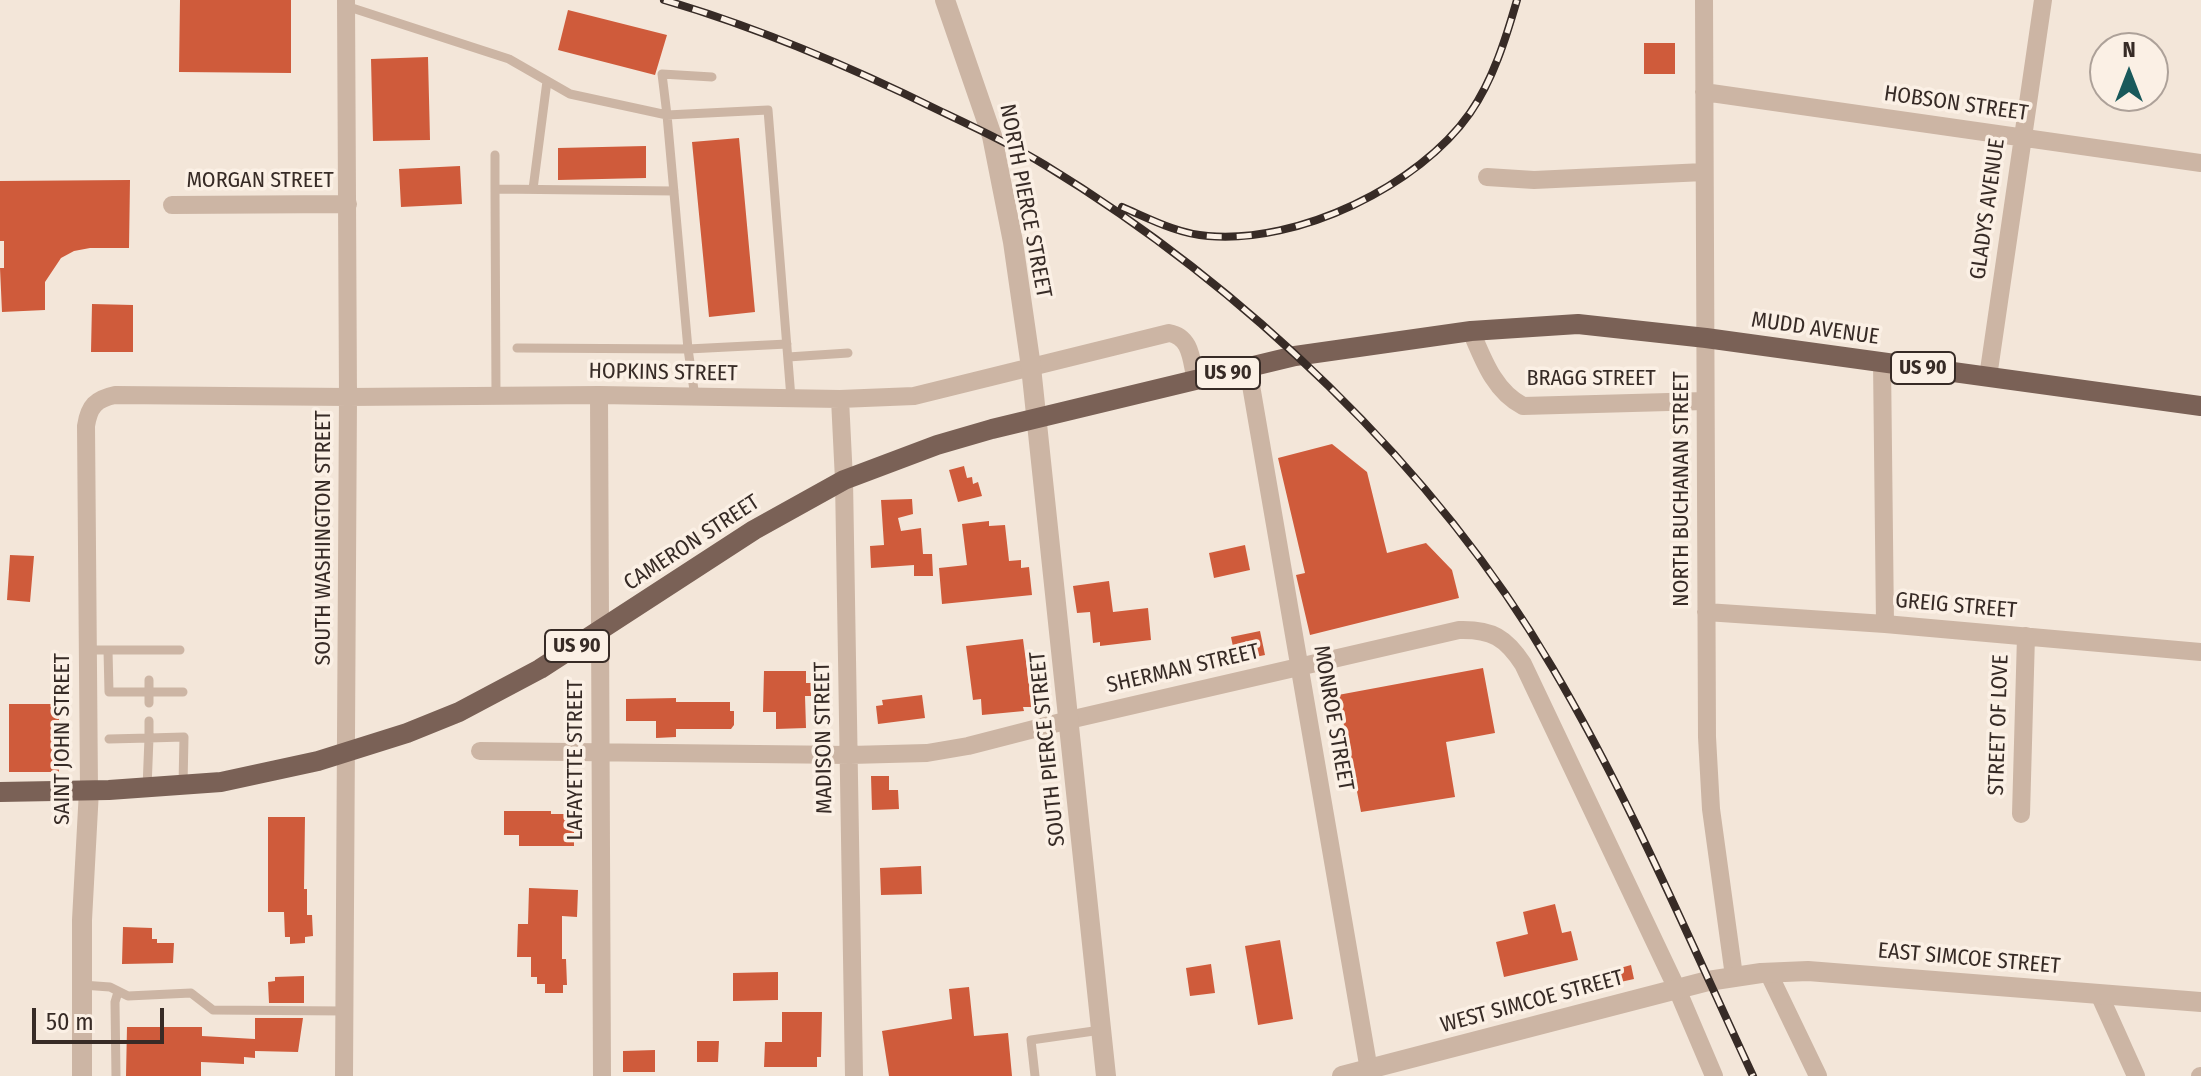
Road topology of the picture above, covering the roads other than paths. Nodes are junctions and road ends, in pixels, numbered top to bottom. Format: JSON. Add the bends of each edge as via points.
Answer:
{"nodes":[{"id":1,"x":945,"y":0,"type":"edge"},
{"id":2,"x":1704,"y":0,"type":"edge"},
{"id":3,"x":2043,"y":0,"type":"edge"},
{"id":4,"x":346,"y":3,"type":"edge"},
{"id":5,"x":712,"y":77,"type":"dead end"},
{"id":6,"x":547,"y":81,"type":"junction"},
{"id":7,"x":1704,"y":92,"type":"junction"},
{"id":8,"x":667,"y":115,"type":"junction"},
{"id":9,"x":2023,"y":138,"type":"junction"},
{"id":10,"x":495,"y":155,"type":"dead end"},
{"id":11,"x":2201,"y":163,"type":"edge"},
{"id":12,"x":1704,"y":172,"type":"junction"},
{"id":13,"x":1487,"y":177,"type":"dead end"},
{"id":14,"x":495,"y":189,"type":"junction"},
{"id":15,"x":533,"y":189,"type":"junction"},
{"id":16,"x":674,"y":191,"type":"junction"},
{"id":17,"x":348,"y":204,"type":"junction"},
{"id":18,"x":172,"y":205,"type":"dead end"},
{"id":19,"x":1471,"y":331,"type":"junction"},
{"id":20,"x":1422,"y":337,"type":"joint"},
{"id":21,"x":1706,"y":338,"type":"junction"},
{"id":22,"x":787,"y":344,"type":"junction"},
{"id":23,"x":517,"y":348,"type":"dead end"},
{"id":24,"x":688,"y":349,"type":"junction"},
{"id":25,"x":848,"y":353,"type":"dead end"},
{"id":26,"x":788,"y":357,"type":"junction"},
{"id":27,"x":1882,"y":362,"type":"junction"},
{"id":28,"x":1031,"y":367,"type":"junction"},
{"id":29,"x":1248,"y":368,"type":"junction"},
{"id":30,"x":1988,"y":377,"type":"junction"},
{"id":31,"x":1196,"y":380,"type":"junction"},
{"id":32,"x":599,"y":395,"type":"junction"},
{"id":33,"x":496,"y":396,"type":"junction"},
{"id":34,"x":348,"y":397,"type":"junction"},
{"id":35,"x":695,"y":397,"type":"junction"},
{"id":36,"x":791,"y":398,"type":"junction"},
{"id":37,"x":840,"y":399,"type":"junction"},
{"id":38,"x":1705,"y":401,"type":"junction"},
{"id":39,"x":93,"y":405,"type":"joint"},
{"id":40,"x":2201,"y":406,"type":"edge"},
{"id":41,"x":1036,"y":417,"type":"junction"},
{"id":42,"x":844,"y":480,"type":"junction"},
{"id":43,"x":1706,"y":612,"type":"junction"},
{"id":44,"x":1885,"y":624,"type":"junction"},
{"id":45,"x":599,"y":631,"type":"junction"},
{"id":46,"x":2026,"y":636,"type":"junction"},
{"id":47,"x":88,"y":650,"type":"junction"},
{"id":48,"x":108,"y":650,"type":"junction"},
{"id":49,"x":180,"y":650,"type":"dead end"},
{"id":50,"x":2201,"y":652,"type":"edge"},
{"id":51,"x":1299,"y":666,"type":"junction"},
{"id":52,"x":149,"y":680,"type":"dead end"},
{"id":53,"x":183,"y":692,"type":"dead end"},
{"id":54,"x":149,"y":698,"type":"junction"},
{"id":55,"x":1069,"y":720,"type":"junction"},
{"id":56,"x":149,"y":721,"type":"dead end"},
{"id":57,"x":149,"y":738,"type":"junction"},
{"id":58,"x":109,"y":739,"type":"dead end"},
{"id":59,"x":480,"y":751,"type":"dead end"},
{"id":60,"x":347,"y":752,"type":"junction"},
{"id":61,"x":599,"y":752,"type":"junction"},
{"id":62,"x":850,"y":755,"type":"junction"},
{"id":63,"x":183,"y":786,"type":"junction"},
{"id":64,"x":147,"y":788,"type":"junction"},
{"id":65,"x":89,"y":790,"type":"junction"},
{"id":66,"x":0,"y":792,"type":"edge"},
{"id":67,"x":2021,"y":814,"type":"dead end"},
{"id":68,"x":1768,"y":972,"type":"junction"},
{"id":69,"x":1734,"y":976,"type":"junction"},
{"id":70,"x":82,"y":985,"type":"junction"},
{"id":71,"x":1677,"y":989,"type":"junction"},
{"id":72,"x":118,"y":992,"type":"junction"},
{"id":73,"x":2099,"y":994,"type":"junction"},
{"id":74,"x":2201,"y":1002,"type":"edge"},
{"id":75,"x":344,"y":1011,"type":"junction"},
{"id":76,"x":1101,"y":1030,"type":"junction"},
{"id":77,"x":1705,"y":1053,"type":"junction"},
{"id":78,"x":1370,"y":1073,"type":"edge"},
{"id":79,"x":82,"y":1076,"type":"edge"},
{"id":80,"x":116,"y":1076,"type":"edge"},
{"id":81,"x":344,"y":1076,"type":"edge"},
{"id":82,"x":602,"y":1076,"type":"edge"},
{"id":83,"x":854,"y":1076,"type":"edge"},
{"id":84,"x":1035,"y":1076,"type":"edge"},
{"id":85,"x":1103,"y":1076,"type":"edge"},
{"id":86,"x":1342,"y":1076,"type":"edge"},
{"id":87,"x":1704,"y":1076,"type":"edge"},
{"id":88,"x":1714,"y":1076,"type":"edge"},
{"id":89,"x":1818,"y":1076,"type":"edge"},
{"id":90,"x":2136,"y":1076,"type":"edge"}],
"edges":[{"from":1,"to":28,"type":"street","name":"NORTH PIERCE STREET","via":[[992,136]]},
{"from":2,"to":7,"type":"street","name":"NORTH BUCHANAN STREET"},
{"from":3,"to":9,"type":"street","name":"GLADYS AVENUE"},
{"from":4,"to":6,"type":"lane","via":[[509,59]]},
{"from":4,"to":17,"type":"street","name":"SOUTH WASHINGTON STREET"},
{"from":5,"to":8,"type":"lane","via":[[662,74]]},
{"from":6,"to":8,"type":"lane","via":[[570,94]]},
{"from":6,"to":15,"type":"lane"},
{"from":7,"to":9,"type":"street","name":"HOBSON STREET"},
{"from":7,"to":12,"type":"street","name":"NORTH BUCHANAN STREET"},
{"from":8,"to":16,"type":"lane"},
{"from":8,"to":22,"type":"lane","via":[[768,110]]},
{"from":9,"to":11,"type":"street","name":"HOBSON STREET"},
{"from":9,"to":30,"type":"street","name":"GLADYS AVENUE"},
{"from":10,"to":14,"type":"lane"},
{"from":12,"to":13,"type":"street","via":[[1534,180]]},
{"from":12,"to":21,"type":"street","name":"NORTH BUCHANAN STREET"},
{"from":14,"to":15,"type":"lane"},
{"from":14,"to":33,"type":"lane"},
{"from":15,"to":16,"type":"lane"},
{"from":16,"to":24,"type":"lane"},
{"from":17,"to":18,"type":"street","name":"MORGAN STREET"},
{"from":17,"to":34,"type":"street","name":"SOUTH WASHINGTON STREET"},
{"from":19,"to":20,"type":"main road","name":"MUDD AVENUE","number":"US 90"},
{"from":19,"to":21,"type":"main road","name":"MUDD AVENUE","number":"US 90","via":[[1578,324]]},
{"from":19,"to":38,"type":"street","name":"BRAGG STREET","via":[[1490,373],[1523,406]]},
{"from":20,"to":29,"type":"main road","name":"CAMERON STREET","number":"US 90"},
{"from":21,"to":27,"type":"main road","name":"MUDD AVENUE","number":"US 90"},
{"from":21,"to":38,"type":"street","name":"NORTH BUCHANAN STREET"},
{"from":22,"to":24,"type":"lane"},
{"from":22,"to":26,"type":"lane"},
{"from":23,"to":24,"type":"lane"},
{"from":24,"to":35,"type":"lane"},
{"from":25,"to":26,"type":"lane"},
{"from":26,"to":36,"type":"lane"},
{"from":27,"to":30,"type":"main road","name":"MUDD AVENUE","number":"US 90"},
{"from":27,"to":44,"type":"street"},
{"from":28,"to":31,"type":"street","name":"HOPKINS STREET","via":[[1169,333],[1187,344]]},
{"from":28,"to":37,"type":"street","name":"HOPKINS STREET","via":[[914,396]]},
{"from":28,"to":41,"type":"street","name":"NORTH PIERCE STREET"},
{"from":29,"to":31,"type":"main road","name":"CAMERON STREET","number":"US 90"},
{"from":29,"to":51,"type":"street","name":"MONROE STREET"},
{"from":30,"to":40,"type":"main road","name":"MUDD AVENUE","number":"US 90"},
{"from":31,"to":41,"type":"main road","name":"CAMERON STREET","number":"US 90"},
{"from":32,"to":33,"type":"street","name":"HOPKINS STREET"},
{"from":32,"to":35,"type":"street","name":"HOPKINS STREET"},
{"from":32,"to":45,"type":"street","name":"LAFAYETTE STREET"},
{"from":33,"to":34,"type":"street","name":"HOPKINS STREET"},
{"from":34,"to":39,"type":"street","name":"HOPKINS STREET","via":[[115,395]]},
{"from":34,"to":60,"type":"street","name":"SOUTH WASHINGTON STREET"},
{"from":35,"to":36,"type":"street","name":"HOPKINS STREET"},
{"from":36,"to":37,"type":"street","name":"HOPKINS STREET"},
{"from":37,"to":42,"type":"street","name":"MADISON STREET"},
{"from":38,"to":43,"type":"street","name":"NORTH BUCHANAN STREET"},
{"from":39,"to":47,"type":"street","name":"SAINT JOHN STREET","via":[[86,426]]},
{"from":41,"to":42,"type":"main road","name":"CAMERON STREET","number":"US 90","via":[[937,445]]},
{"from":41,"to":55,"type":"street","name":"SOUTH PIERCE STREET"},
{"from":42,"to":45,"type":"main road","name":"CAMERON STREET","number":"US 90","via":[[754,530]]},
{"from":42,"to":62,"type":"street","name":"MADISON STREET"},
{"from":43,"to":44,"type":"street","name":"GREIG STREET"},
{"from":43,"to":69,"type":"street","name":"NORTH BUCHANAN STREET","via":[[1711,809]]},
{"from":44,"to":46,"type":"street","name":"GREIG STREET"},
{"from":45,"to":60,"type":"main road","name":"CAMERON STREET","number":"US 90","via":[[459,712]]},
{"from":45,"to":61,"type":"street","name":"LAFAYETTE STREET"},
{"from":46,"to":50,"type":"street","name":"GREIG STREET"},
{"from":46,"to":67,"type":"street","name":"STREET OF LOVE"},
{"from":47,"to":48,"type":"lane"},
{"from":47,"to":65,"type":"street","name":"SAINT JOHN STREET"},
{"from":48,"to":49,"type":"lane","via":[[148,656]]},
{"from":48,"to":54,"type":"lane","via":[[109,692]]},
{"from":51,"to":55,"type":"street","name":"SHERMAN STREET"},
{"from":51,"to":71,"type":"street","name":"SHERMAN STREET","via":[[1459,630],[1500,637],[1523,664]]},
{"from":51,"to":78,"type":"street","name":"MONROE STREET"},
{"from":52,"to":54,"type":"lane"},
{"from":53,"to":54,"type":"lane"},
{"from":55,"to":62,"type":"street","name":"SHERMAN STREET","via":[[945,751]]},
{"from":55,"to":76,"type":"street","name":"SOUTH PIERCE STREET"},
{"from":56,"to":57,"type":"lane"},
{"from":57,"to":58,"type":"lane"},
{"from":57,"to":63,"type":"lane","via":[[184,737]]},
{"from":57,"to":64,"type":"lane"},
{"from":59,"to":61,"type":"street","name":"SHERMAN STREET"},
{"from":60,"to":63,"type":"main road","name":"CAMERON STREET","number":"US 90","via":[[265,774]]},
{"from":60,"to":75,"type":"street","name":"SOUTH WASHINGTON STREET"},
{"from":61,"to":62,"type":"street","name":"SHERMAN STREET"},
{"from":61,"to":82,"type":"street","name":"LAFAYETTE STREET"},
{"from":62,"to":83,"type":"street","name":"MADISON STREET"},
{"from":63,"to":64,"type":"main road","name":"CAMERON STREET","number":"US 90"},
{"from":64,"to":65,"type":"main road","name":"CAMERON STREET","number":"US 90"},
{"from":65,"to":66,"type":"main road","name":"CAMERON STREET","number":"US 90"},
{"from":65,"to":70,"type":"street","name":"SAINT JOHN STREET"},
{"from":68,"to":69,"type":"street","name":"EAST SIMCOE STREET"},
{"from":68,"to":73,"type":"street","name":"EAST SIMCOE STREET"},
{"from":68,"to":89,"type":"street"},
{"from":69,"to":71,"type":"street","name":"WEST SIMCOE STREET"},
{"from":70,"to":72,"type":"lane"},
{"from":70,"to":79,"type":"street","name":"SAINT JOHN STREET"},
{"from":71,"to":77,"type":"street","name":"SHERMAN STREET"},
{"from":71,"to":78,"type":"street","name":"WEST SIMCOE STREET"},
{"from":72,"to":75,"type":"lane","via":[[191,993],[213,1010]]},
{"from":72,"to":80,"type":"lane"},
{"from":73,"to":74,"type":"street","name":"EAST SIMCOE STREET"},
{"from":73,"to":90,"type":"street"},
{"from":75,"to":81,"type":"street","name":"SOUTH WASHINGTON STREET"},
{"from":76,"to":84,"type":"lane","via":[[1031,1040]]},
{"from":76,"to":85,"type":"street","name":"SOUTH PIERCE STREET"},
{"from":77,"to":87,"type":"street"},
{"from":77,"to":88,"type":"street","name":"SHERMAN STREET"},
{"from":78,"to":86,"type":"street","name":"WEST SIMCOE STREET"}]}
